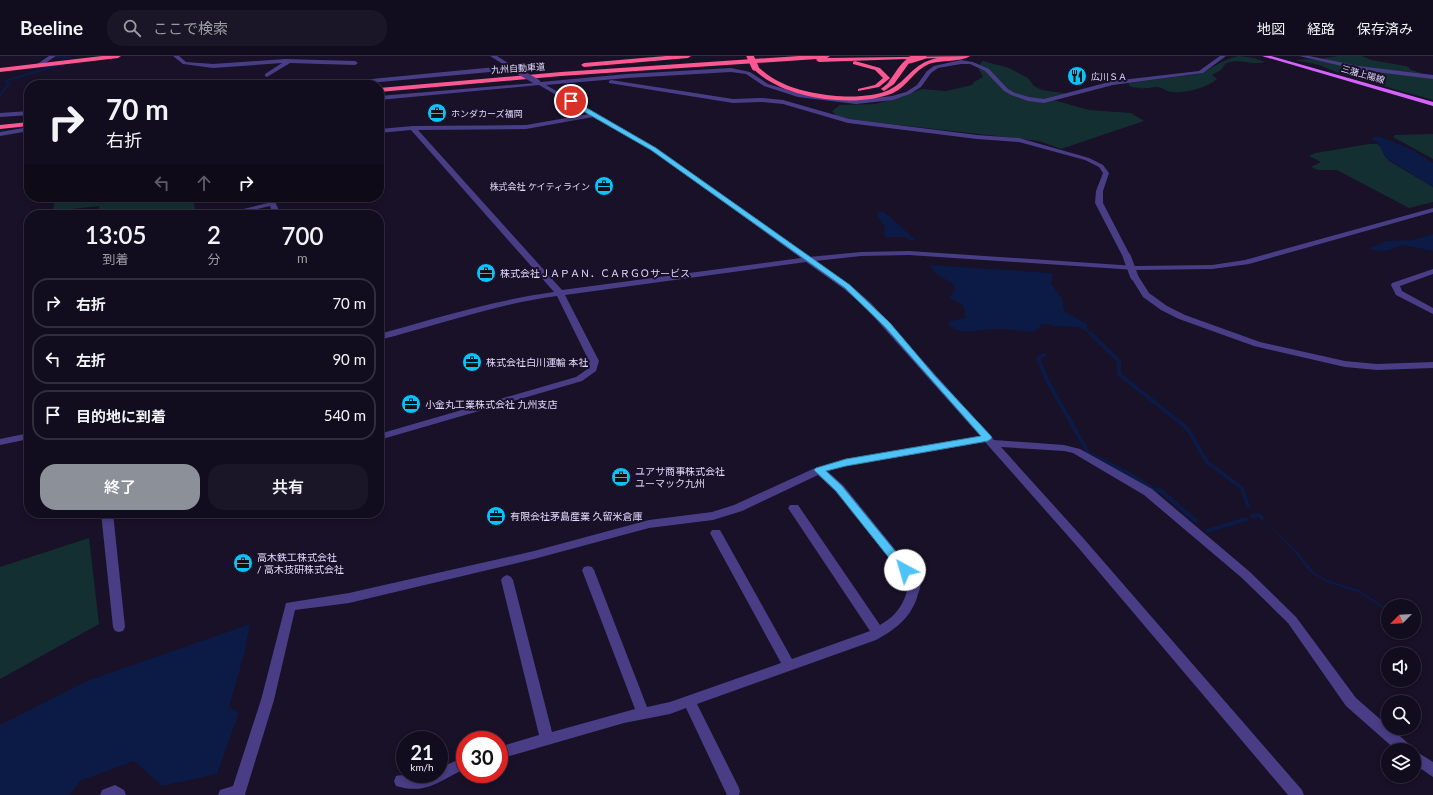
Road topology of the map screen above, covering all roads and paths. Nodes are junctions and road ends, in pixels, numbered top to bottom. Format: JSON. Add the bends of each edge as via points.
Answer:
{"nodes":[{"id":1,"x":53,"y":56,"type":"edge"},
{"id":2,"x":118,"y":56,"type":"edge"},
{"id":3,"x":176,"y":56,"type":"edge"},
{"id":4,"x":323,"y":56,"type":"edge"},
{"id":5,"x":493,"y":56,"type":"edge"},
{"id":6,"x":674,"y":56,"type":"edge"},
{"id":7,"x":688,"y":56,"type":"edge"},
{"id":8,"x":750,"y":56,"type":"edge"},
{"id":9,"x":758,"y":56,"type":"edge"},
{"id":10,"x":827,"y":56,"type":"edge"},
{"id":11,"x":923,"y":56,"type":"edge"},
{"id":12,"x":942,"y":56,"type":"edge"},
{"id":13,"x":967,"y":56,"type":"edge"},
{"id":14,"x":1223,"y":56,"type":"edge"},
{"id":15,"x":1265,"y":56,"type":"edge"},
{"id":16,"x":1302,"y":56,"type":"edge"},
{"id":17,"x":658,"y":58,"type":"junction"},
{"id":18,"x":814,"y":60,"type":"junction"},
{"id":19,"x":289,"y":61,"type":"junction"},
{"id":20,"x":312,"y":63,"type":"junction"},
{"id":21,"x":355,"y":63,"type":"dead end"},
{"id":22,"x":39,"y":65,"type":"junction"},
{"id":23,"x":246,"y":65,"type":"junction"},
{"id":24,"x":512,"y":67,"type":"junction"},
{"id":25,"x":0,"y":70,"type":"edge"},
{"id":26,"x":633,"y":70,"type":"junction"},
{"id":27,"x":238,"y":72,"type":"dead end"},
{"id":28,"x":267,"y":75,"type":"dead end"},
{"id":29,"x":1433,"y":76,"type":"edge"},
{"id":30,"x":381,"y":80,"type":"edge"},
{"id":31,"x":430,"y":80,"type":"junction"},
{"id":32,"x":593,"y":80,"type":"junction"},
{"id":33,"x":539,"y":83,"type":"junction"},
{"id":34,"x":384,"y":85,"type":"edge"},
{"id":35,"x":786,"y":86,"type":"junction"},
{"id":36,"x":384,"y":90,"type":"edge"},
{"id":37,"x":384,"y":98,"type":"edge"},
{"id":38,"x":1433,"y":104,"type":"edge"},
{"id":39,"x":24,"y":113,"type":"edge"},
{"id":40,"x":0,"y":115,"type":"edge"},
{"id":41,"x":594,"y":115,"type":"junction"},
{"id":42,"x":24,"y":120,"type":"edge"},
{"id":43,"x":0,"y":122,"type":"edge"},
{"id":44,"x":24,"y":125,"type":"edge"},
{"id":45,"x":0,"y":127,"type":"edge"},
{"id":46,"x":413,"y":128,"type":"junction"},
{"id":47,"x":24,"y":130,"type":"edge"},
{"id":48,"x":384,"y":131,"type":"edge"},
{"id":49,"x":0,"y":134,"type":"edge"},
{"id":50,"x":267,"y":202,"type":"edge"},
{"id":51,"x":239,"y":210,"type":"edge"},
{"id":52,"x":1433,"y":210,"type":"edge"},
{"id":53,"x":809,"y":259,"type":"junction"},
{"id":54,"x":1433,"y":272,"type":"edge"},
{"id":55,"x":560,"y":293,"type":"junction"},
{"id":56,"x":1433,"y":311,"type":"edge"},
{"id":57,"x":384,"y":336,"type":"edge"},
{"id":58,"x":1433,"y":365,"type":"edge"},
{"id":59,"x":384,"y":436,"type":"edge"},
{"id":60,"x":24,"y":437,"type":"edge"},
{"id":61,"x":990,"y":440,"type":"junction"},
{"id":62,"x":0,"y":442,"type":"edge"},
{"id":63,"x":819,"y":470,"type":"junction"},
{"id":64,"x":794,"y":508,"type":"dead end"},
{"id":65,"x":110,"y":518,"type":"edge"},
{"id":66,"x":716,"y":533,"type":"dead end"},
{"id":67,"x":588,"y":570,"type":"dead end"},
{"id":68,"x":507,"y":580,"type":"dead end"},
{"id":69,"x":119,"y":627,"type":"dead end"},
{"id":70,"x":878,"y":632,"type":"junction"},
{"id":71,"x":789,"y":665,"type":"junction"},
{"id":72,"x":689,"y":701,"type":"junction"},
{"id":73,"x":643,"y":713,"type":"junction"},
{"id":74,"x":547,"y":739,"type":"junction"},
{"id":75,"x":1398,"y":743,"type":"edge"},
{"id":76,"x":508,"y":750,"type":"edge"},
{"id":77,"x":1421,"y":761,"type":"edge"},
{"id":78,"x":1433,"y":770,"type":"edge"},
{"id":79,"x":408,"y":783,"type":"edge"},
{"id":80,"x":421,"y":783,"type":"edge"},
{"id":81,"x":733,"y":791,"type":"dead end"},
{"id":82,"x":107,"y":795,"type":"edge"},
{"id":83,"x":119,"y":795,"type":"edge"},
{"id":84,"x":225,"y":795,"type":"edge"},
{"id":85,"x":1297,"y":795,"type":"edge"}],
"edges":[{"from":1,"to":22,"type":"street"},
{"from":2,"to":22,"type":"highway"},
{"from":3,"to":23,"type":"street","via":[[185,63],[198,65]]},
{"from":4,"to":20,"type":"street"},
{"from":5,"to":24,"type":"street"},
{"from":6,"to":17,"type":"highway"},
{"from":7,"to":17,"type":"highway"},
{"from":8,"to":35,"type":"highway","bridge":true,"via":[[760,73]]},
{"from":9,"to":18,"type":"highway","via":[[772,76],[804,87],[851,91],[882,84],[887,78],[883,72],[865,65]]},
{"from":9,"to":31,"type":"highway","name":"九州自動車道"},
{"from":10,"to":26,"type":"highway","name":"九州自動車道"},
{"from":11,"to":35,"type":"highway","bridge":true,"via":[[910,60],[900,68],[890,86],[873,92],[829,94]]},
{"from":12,"to":18,"type":"highway"},
{"from":13,"to":35,"type":"highway","via":[[922,65],[900,87],[876,96],[823,97]]},
{"from":14,"to":32,"type":"street","via":[[1201,72],[1113,83],[1044,101],[1012,94],[987,70],[962,62],[936,67],[919,86],[908,93],[893,98],[856,102],[819,100],[793,94],[766,85],[748,73],[731,70]]},
{"from":15,"to":38,"type":"main road","name":"三潴上陽線"},
{"from":16,"to":29,"type":"street","via":[[1359,68]]},
{"from":17,"to":31,"type":"highway"},
{"from":18,"to":26,"type":"highway"},
{"from":19,"to":20,"type":"street"},
{"from":19,"to":23,"type":"street"},
{"from":19,"to":28,"type":"street"},
{"from":20,"to":21,"type":"street"},
{"from":22,"to":25,"type":"highway"},
{"from":23,"to":27,"type":"street"},
{"from":24,"to":30,"type":"street"},
{"from":24,"to":33,"type":"street","bridge":true},
{"from":26,"to":36,"type":"highway","name":"九州自動車道"},
{"from":31,"to":34,"type":"highway","name":"九州自動車道"},
{"from":32,"to":33,"type":"street"},
{"from":32,"to":58,"type":"street","bridge":true,"via":[[733,101],[783,102],[848,121],[1019,140],[1081,157],[1101,166],[1106,173],[1097,195],[1098,203],[1127,257],[1134,276],[1146,295],[1164,308],[1257,344],[1345,364],[1377,367]]},
{"from":33,"to":37,"type":"street"},
{"from":33,"to":41,"type":"street"},
{"from":39,"to":40,"type":"street"},
{"from":41,"to":46,"type":"street","via":[[526,127]]},
{"from":41,"to":53,"type":"street","via":[[654,149]]},
{"from":42,"to":43,"type":"highway"},
{"from":44,"to":45,"type":"highway"},
{"from":46,"to":48,"type":"street"},
{"from":46,"to":55,"type":"street"},
{"from":47,"to":49,"type":"street"},
{"from":50,"to":51,"type":"street"},
{"from":52,"to":53,"type":"street","via":[[1246,262],[1212,267],[1136,268],[909,253]]},
{"from":53,"to":55,"type":"street"},
{"from":53,"to":61,"type":"street","via":[[868,305]]},
{"from":54,"to":56,"type":"street","via":[[1395,285],[1399,294]]},
{"from":55,"to":57,"type":"street","via":[[525,298]]},
{"from":55,"to":59,"type":"street","via":[[594,361],[593,369],[587,374],[579,379]]},
{"from":60,"to":62,"type":"street"},
{"from":61,"to":63,"type":"street","via":[[846,463]]},
{"from":61,"to":75,"type":"street","via":[[1064,448],[1076,452],[1148,492],[1246,575],[1292,620],[1351,702]]},
{"from":61,"to":85,"type":"street"},
{"from":63,"to":70,"type":"street","via":[[839,488],[915,582],[912,598],[898,621]]},
{"from":63,"to":84,"type":"street","via":[[738,508],[713,516],[649,524],[534,555],[349,598],[290,606],[270,696],[239,791]]},
{"from":64,"to":70,"type":"street"},
{"from":65,"to":69,"type":"street"},
{"from":66,"to":71,"type":"street"},
{"from":67,"to":73,"type":"street"},
{"from":68,"to":74,"type":"street"},
{"from":70,"to":71,"type":"street"},
{"from":71,"to":72,"type":"street"},
{"from":72,"to":73,"type":"street"},
{"from":72,"to":81,"type":"street"},
{"from":73,"to":74,"type":"street"},
{"from":74,"to":76,"type":"street"},
{"from":77,"to":78,"type":"street"},
{"from":79,"to":80,"type":"street"},
{"from":82,"to":83,"type":"street","via":[[115,792]]}]}
